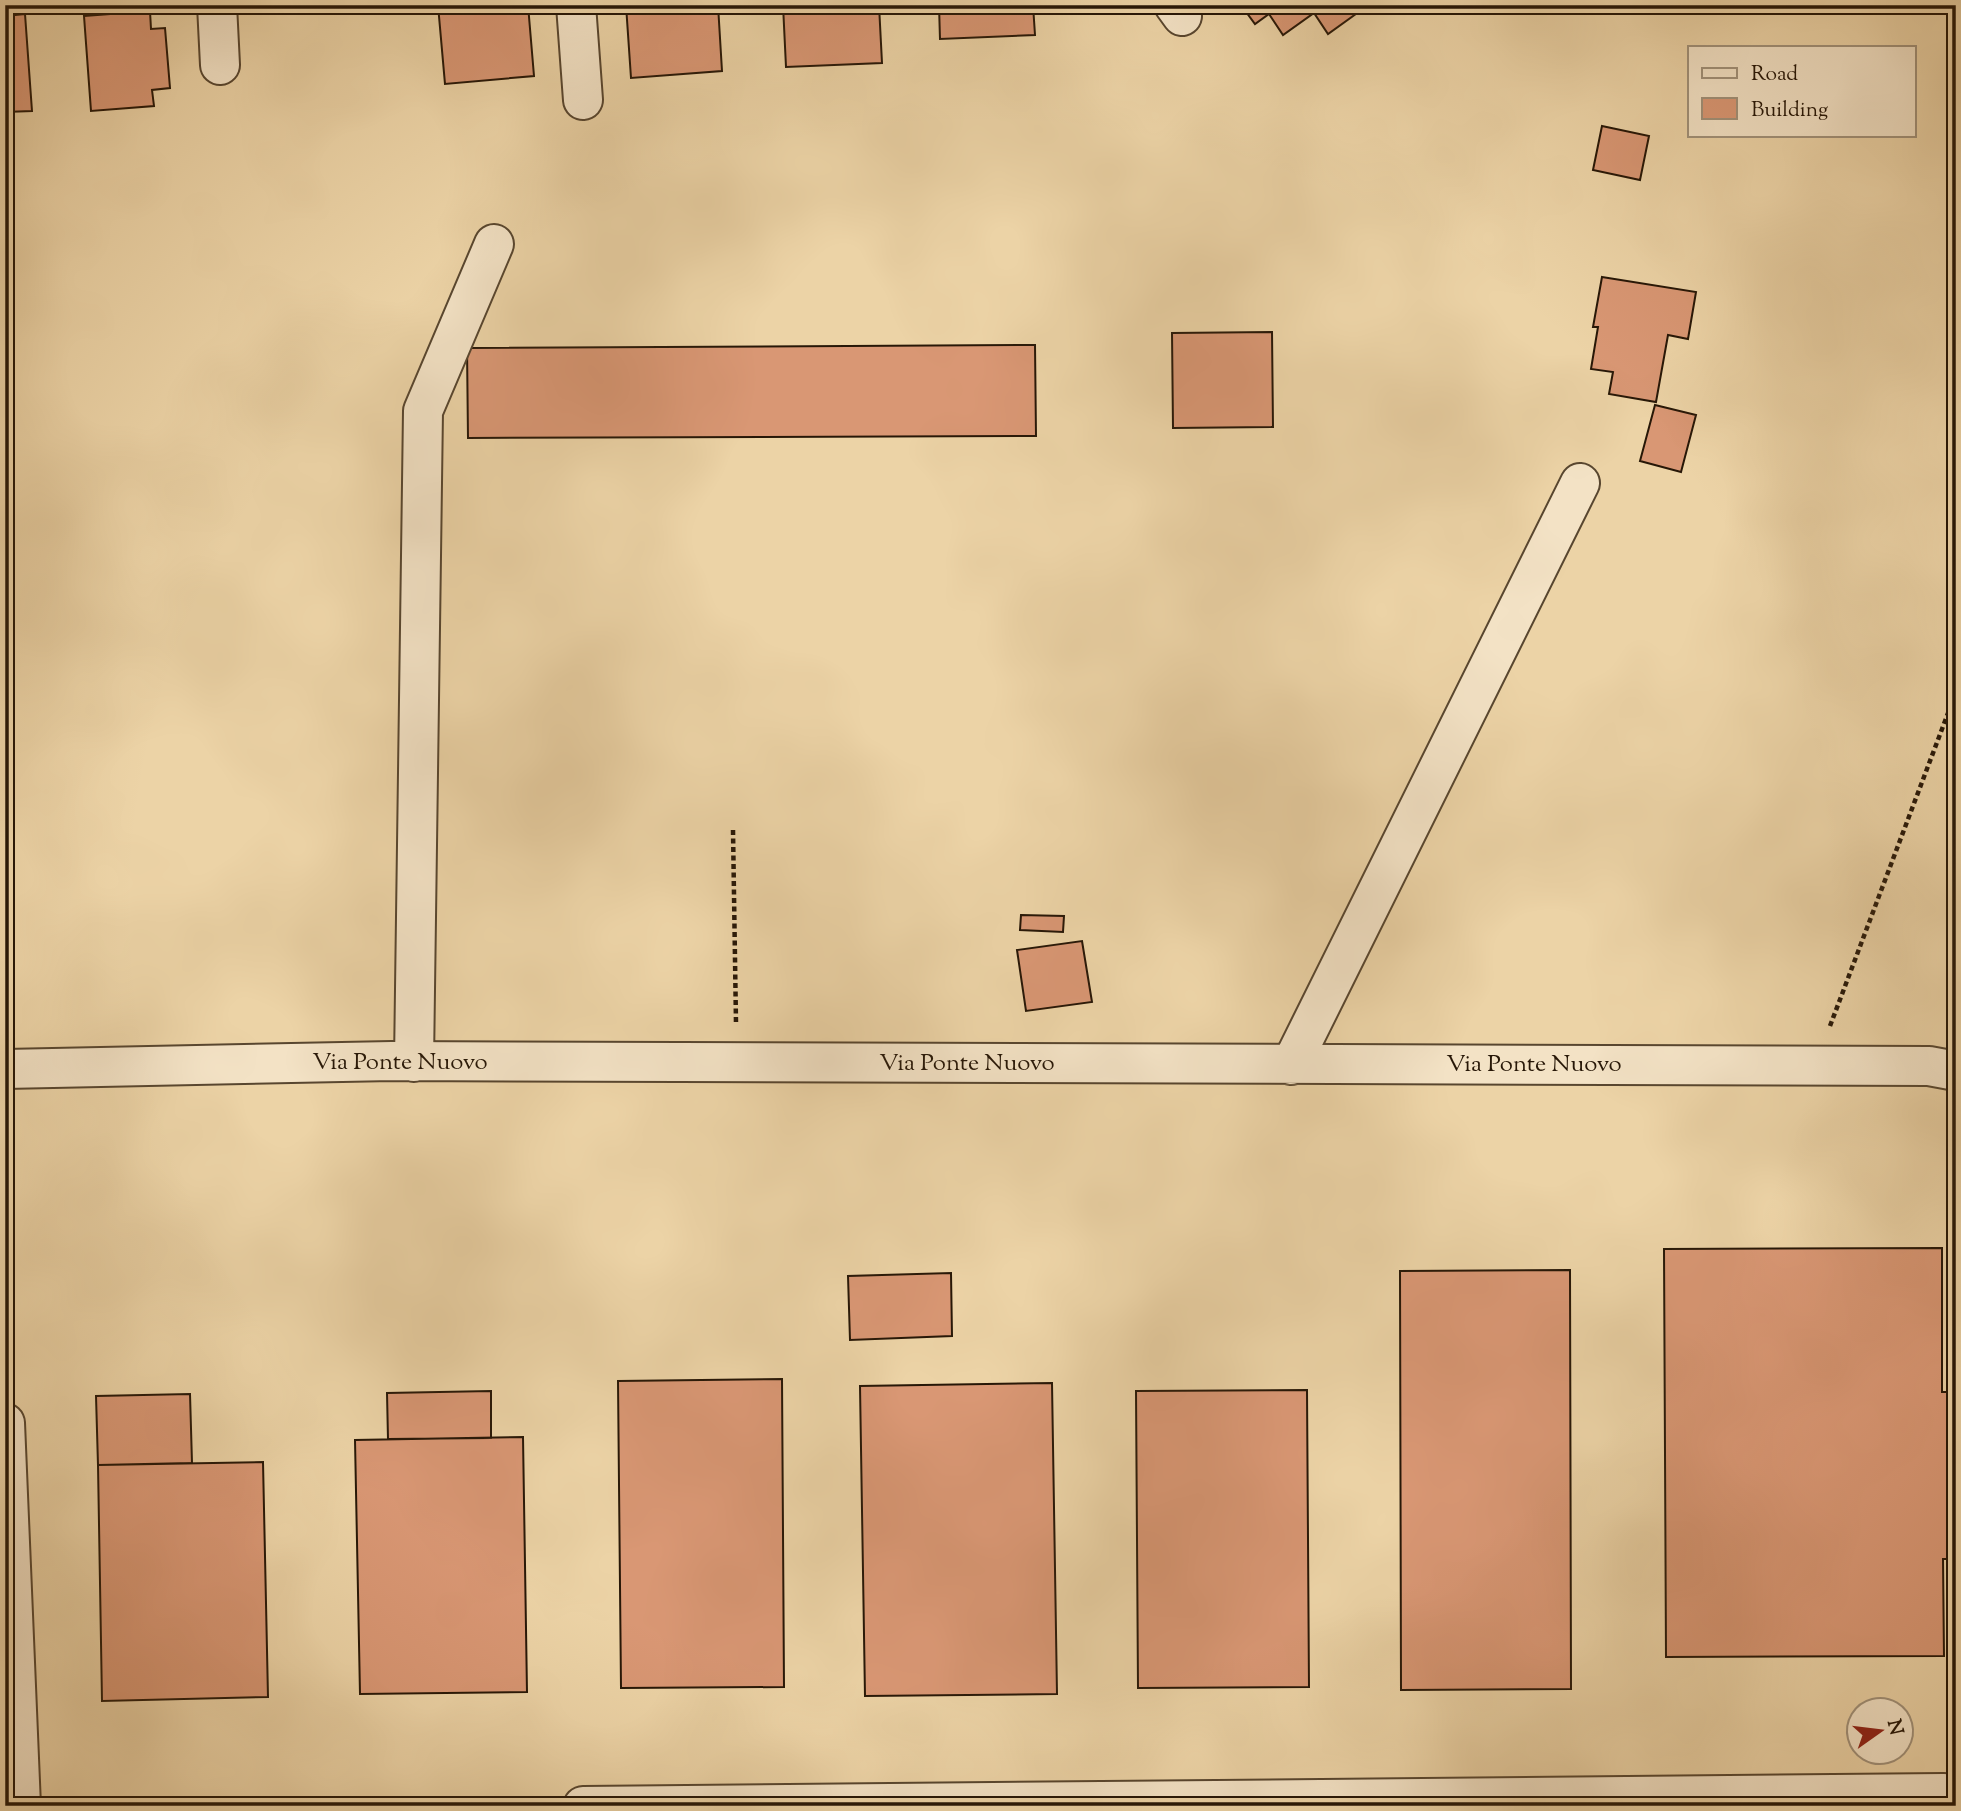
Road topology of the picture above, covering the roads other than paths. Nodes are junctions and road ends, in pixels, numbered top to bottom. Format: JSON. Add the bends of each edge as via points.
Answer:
{"nodes":[{"id":1,"x":217,"y":5,"type":"edge"},
{"id":2,"x":576,"y":5,"type":"edge"},
{"id":3,"x":220,"y":65,"type":"dead end"},
{"id":4,"x":583,"y":100,"type":"dead end"},
{"id":5,"x":494,"y":244,"type":"dead end"},
{"id":6,"x":1580,"y":483,"type":"dead end"},
{"id":7,"x":414,"y":1062,"type":"junction"},
{"id":8,"x":1291,"y":1065,"type":"junction"},
{"id":9,"x":1947,"y":1066,"type":"edge"},
{"id":10,"x":5,"y":1069,"type":"edge"},
{"id":11,"x":5,"y":1423,"type":"edge"},
{"id":12,"x":1956,"y":1794,"type":"edge"},
{"id":13,"x":21,"y":1806,"type":"edge"},
{"id":14,"x":583,"y":1806,"type":"edge"}],
"edges":[{"from":1,"to":3,"type":"street"},
{"from":2,"to":4,"type":"street"},
{"from":5,"to":7,"type":"street","via":[[424,411]]},
{"from":6,"to":8,"type":"street"},
{"from":7,"to":8,"type":"street","name":"Via Ponte Nuovo"},
{"from":7,"to":10,"type":"street","name":"Via Ponte Nuovo"},
{"from":8,"to":9,"type":"street","name":"Via Ponte Nuovo"},
{"from":11,"to":13,"type":"street"},
{"from":12,"to":14,"type":"street"}]}
